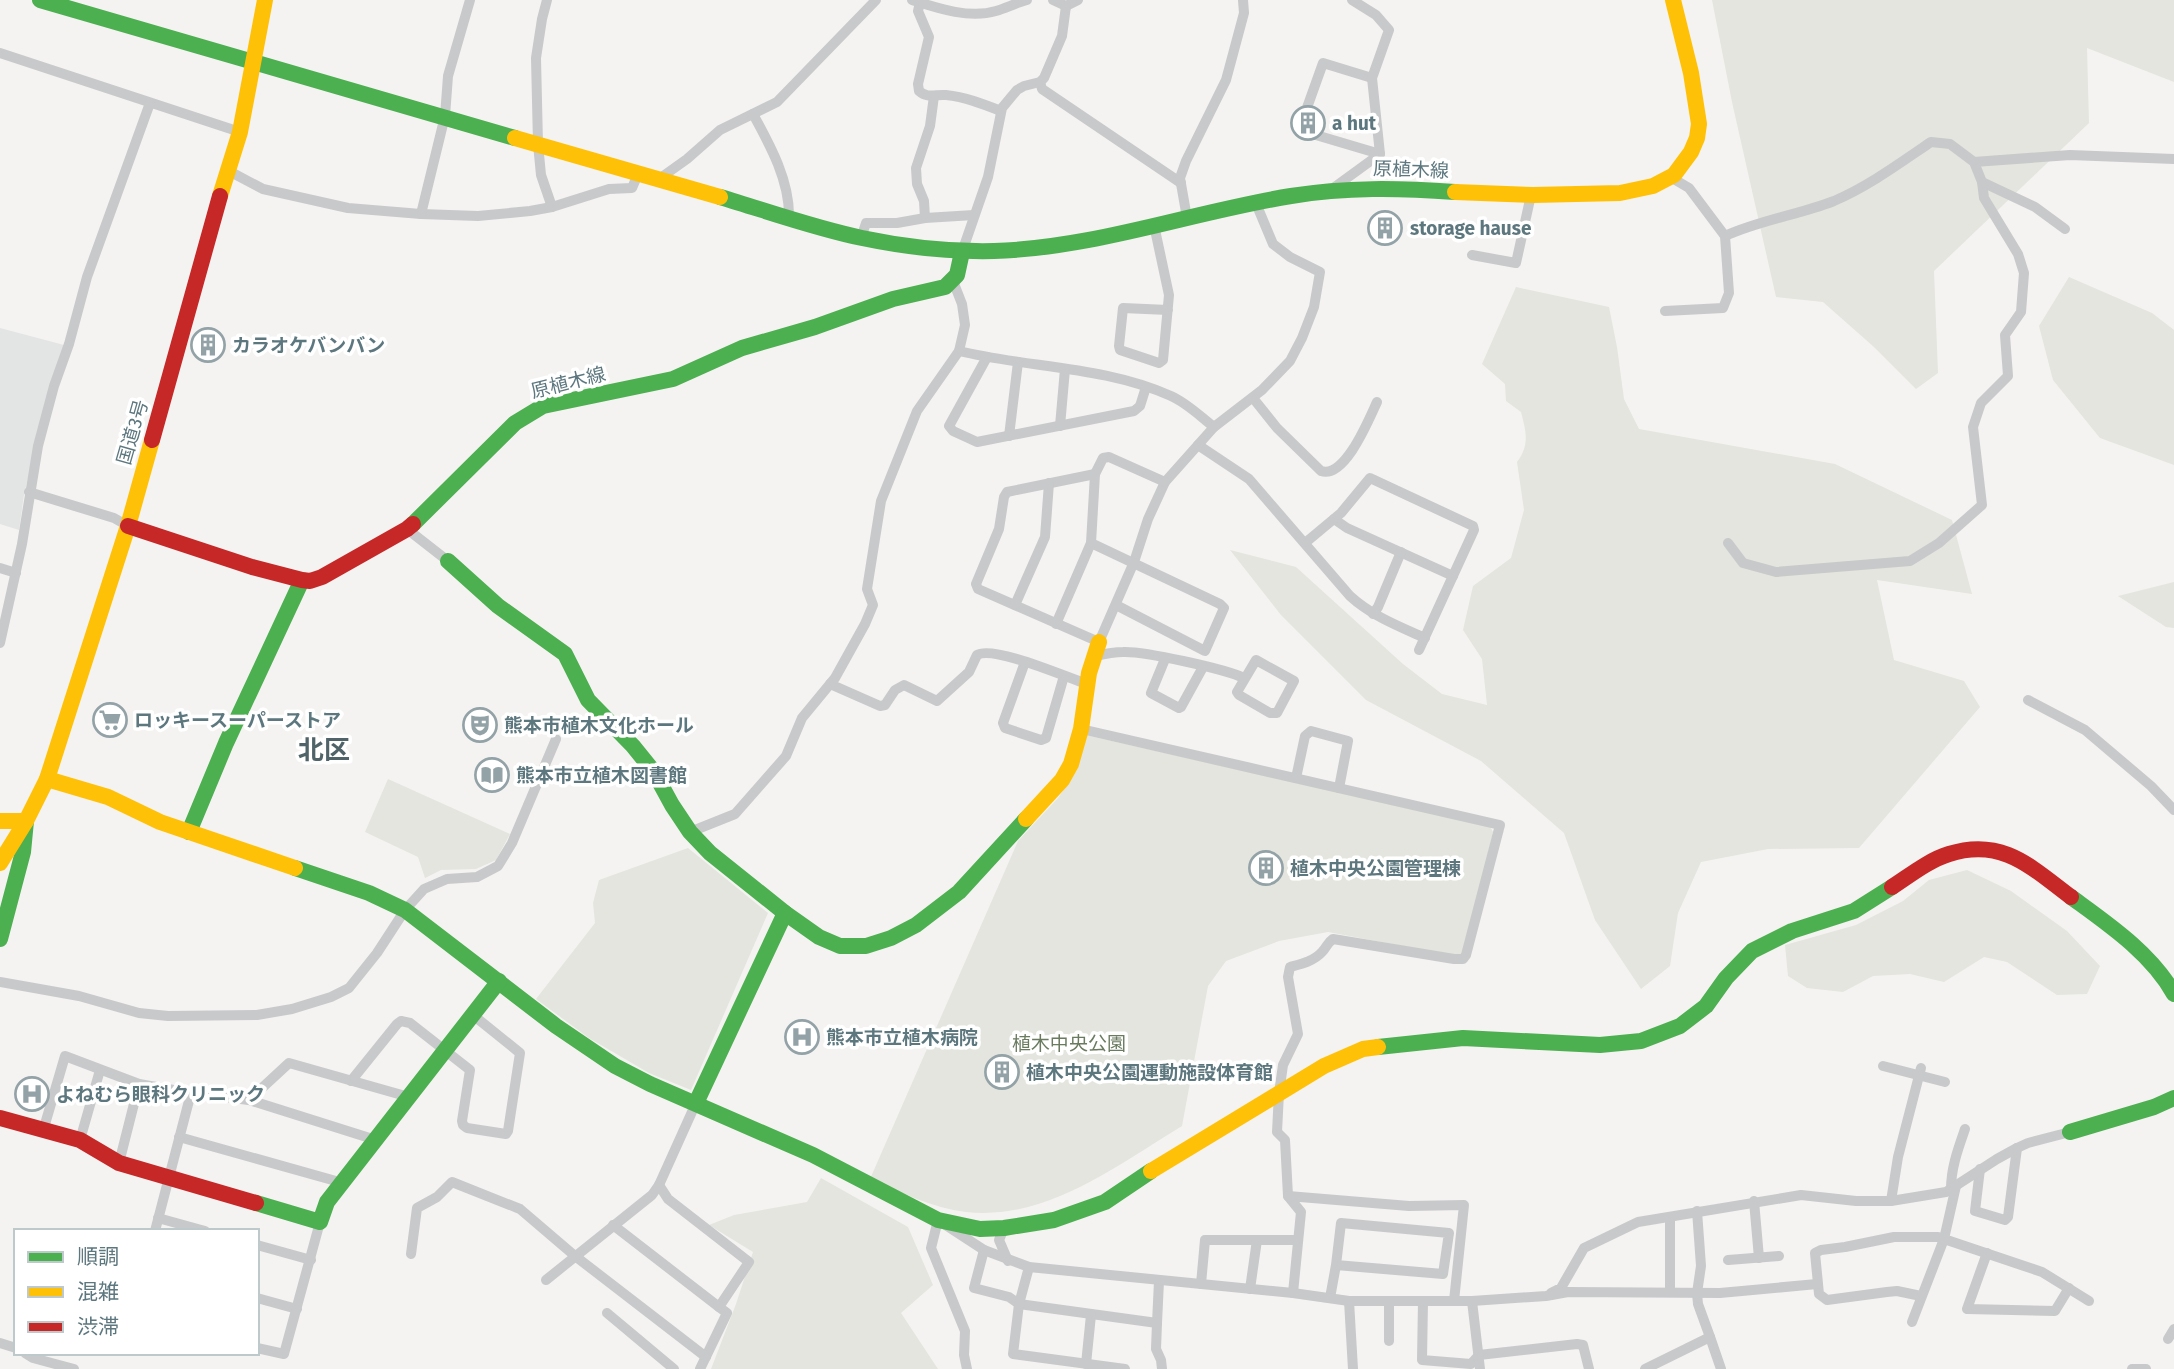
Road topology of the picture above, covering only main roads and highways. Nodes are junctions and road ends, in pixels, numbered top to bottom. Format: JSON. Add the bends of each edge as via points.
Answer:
{"nodes":[{"id":1,"x":40,"y":0,"type":"edge"},
{"id":2,"x":265,"y":0,"type":"edge"},
{"id":3,"x":1673,"y":0,"type":"edge"},
{"id":4,"x":252,"y":63,"type":"junction"},
{"id":5,"x":962,"y":252,"type":"junction"},
{"id":6,"x":128,"y":526,"type":"junction"},
{"id":7,"x":448,"y":561,"type":"road end"},
{"id":8,"x":302,"y":580,"type":"junction"},
{"id":9,"x":1097,"y":649,"type":"road end"},
{"id":10,"x":47,"y":779,"type":"junction"},
{"id":11,"x":0,"y":821,"type":"edge"},
{"id":12,"x":26,"y":821,"type":"junction"},
{"id":13,"x":189,"y":832,"type":"junction"},
{"id":14,"x":0,"y":863,"type":"edge"},
{"id":15,"x":785,"y":913,"type":"junction"},
{"id":16,"x":3,"y":915,"type":"edge"},
{"id":17,"x":0,"y":939,"type":"edge"},
{"id":18,"x":499,"y":981,"type":"junction"},
{"id":19,"x":2174,"y":994,"type":"edge"},
{"id":20,"x":2174,"y":1098,"type":"edge"},
{"id":21,"x":696,"y":1102,"type":"junction"},
{"id":22,"x":0,"y":1118,"type":"edge"},
{"id":23,"x":2070,"y":1132,"type":"road end"}],
"edges":[{"from":1,"to":4,"type":"main road","name":"原植木線"},
{"from":2,"to":4,"type":"main road","name":"国道3号"},
{"from":3,"to":5,"type":"main road","name":"原植木線","via":[[1699,124],[1687,160],[1672,178],[1645,190],[1531,195],[1331,190],[1255,201],[1038,248]]},
{"from":4,"to":5,"type":"main road","name":"原植木線","via":[[861,238]]},
{"from":4,"to":6,"type":"main road","name":"国道3号","via":[[240,131]]},
{"from":5,"to":8,"type":"main road","name":"原植木線","via":[[957,275],[945,287],[742,348],[673,379],[543,406],[515,423],[407,529],[335,571]]},
{"from":6,"to":8,"type":"main road"},
{"from":6,"to":10,"type":"main road","name":"国道3号"},
{"from":7,"to":15,"type":"main road","via":[[498,606],[565,654],[588,700],[654,772],[690,832]]},
{"from":8,"to":13,"type":"main road"},
{"from":9,"to":15,"type":"main road","via":[[1081,729],[1062,780],[959,892],[916,925],[866,946],[840,946]]},
{"from":10,"to":12,"type":"main road","name":"国道3号"},
{"from":10,"to":13,"type":"main road","via":[[108,797]]},
{"from":11,"to":12,"type":"main road"},
{"from":12,"to":14,"type":"main road","name":"国道3号"},
{"from":12,"to":16,"type":"main road","via":[[23,852]]},
{"from":13,"to":18,"type":"main road","via":[[369,893],[405,910]]},
{"from":15,"to":21,"type":"main road"},
{"from":16,"to":17,"type":"main road"},
{"from":18,"to":21,"type":"main road","via":[[615,1066]]},
{"from":18,"to":22,"type":"main road","via":[[327,1202],[320,1222],[119,1163],[80,1140]]},
{"from":19,"to":21,"type":"main road","via":[[2156,968],[2110,926],[2027,864],[1987,848],[1947,854],[1854,911],[1792,930],[1752,951],[1706,1006],[1680,1026],[1641,1041],[1600,1045],[1463,1038],[1363,1049],[1324,1066],[1105,1202],[1054,1220],[980,1229],[938,1220],[813,1155]]},
{"from":20,"to":23,"type":"main road"}]}
